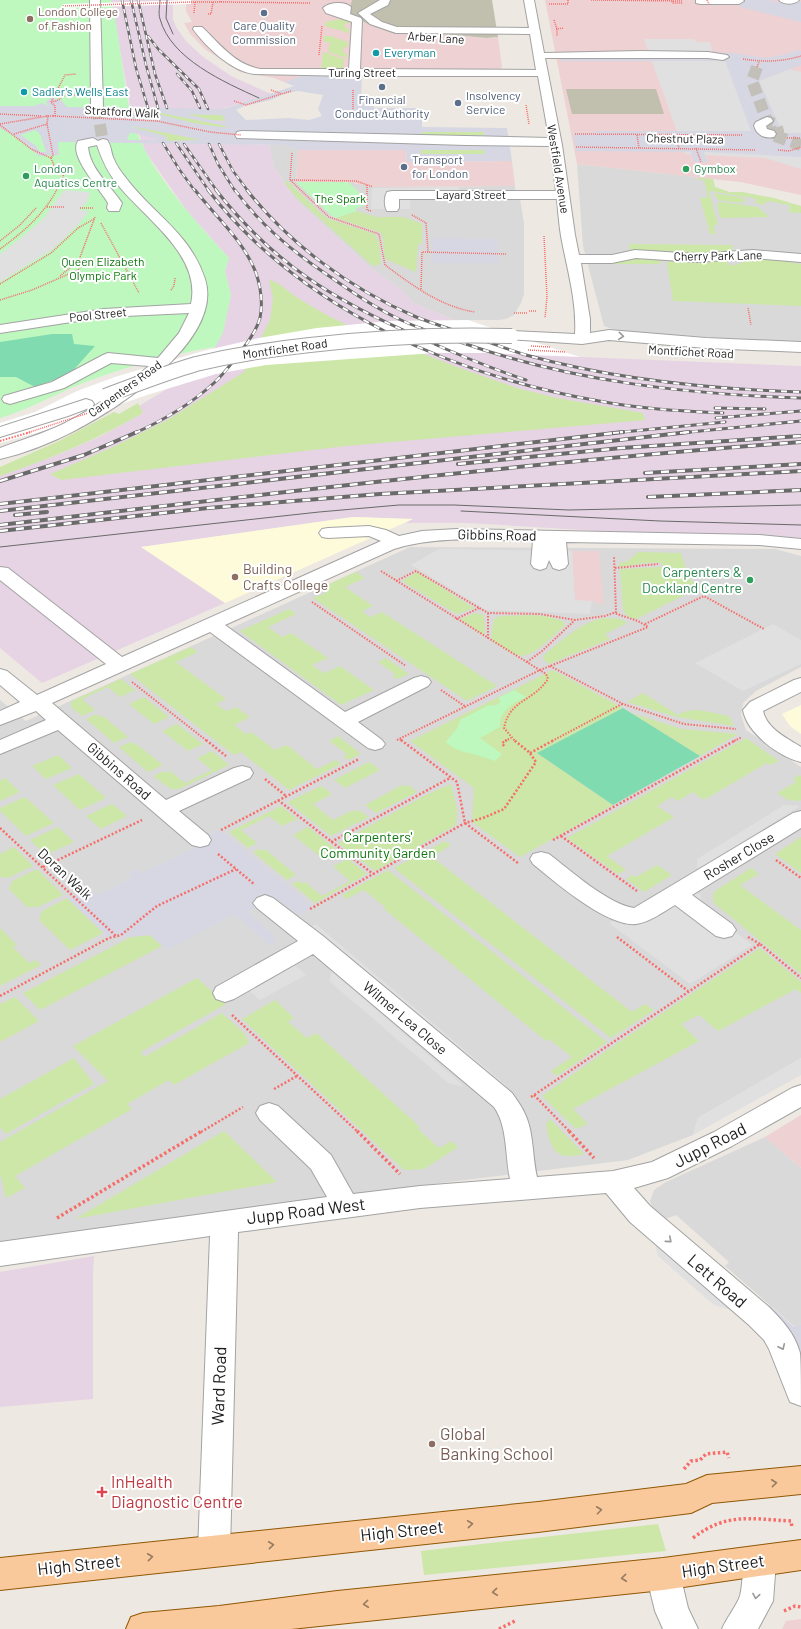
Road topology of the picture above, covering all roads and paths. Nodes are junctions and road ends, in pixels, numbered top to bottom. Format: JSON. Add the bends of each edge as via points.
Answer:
{"nodes":[{"id":1,"x":95,"y":0,"type":"edge"},
{"id":2,"x":385,"y":0,"type":"edge"},
{"id":3,"x":529,"y":0,"type":"edge"},
{"id":4,"x":568,"y":0,"type":"edge"},
{"id":5,"x":591,"y":0,"type":"edge"},
{"id":6,"x":784,"y":0,"type":"edge"},
{"id":7,"x":794,"y":0,"type":"edge"},
{"id":8,"x":221,"y":1,"type":"edge"},
{"id":9,"x":237,"y":1,"type":"edge"},
{"id":10,"x":261,"y":1,"type":"edge"},
{"id":11,"x":285,"y":1,"type":"edge"},
{"id":12,"x":672,"y":1,"type":"edge"},
{"id":13,"x":705,"y":1,"type":"edge"},
{"id":14,"x":739,"y":1,"type":"dead end"},
{"id":15,"x":195,"y":2,"type":"junction"},
{"id":16,"x":213,"y":2,"type":"junction"},
{"id":17,"x":675,"y":2,"type":"edge"},
{"id":18,"x":313,"y":3,"type":"dead end"},
{"id":19,"x":549,"y":4,"type":"dead end"},
{"id":20,"x":63,"y":6,"type":"dead end"},
{"id":21,"x":365,"y":12,"type":"junction"},
{"id":22,"x":199,"y":14,"type":"dead end"},
{"id":23,"x":205,"y":14,"type":"dead end"},
{"id":24,"x":553,"y":16,"type":"dead end"},
{"id":25,"x":323,"y":22,"type":"dead end"},
{"id":26,"x":367,"y":26,"type":"dead end"},
{"id":27,"x":564,"y":28,"type":"dead end"},
{"id":28,"x":203,"y":29,"type":"dead end"},
{"id":29,"x":558,"y":29,"type":"junction"},
{"id":30,"x":535,"y":31,"type":"junction"},
{"id":31,"x":484,"y":41,"type":"dead end"},
{"id":32,"x":557,"y":41,"type":"dead end"},
{"id":33,"x":548,"y":55,"type":"dead end"},
{"id":34,"x":723,"y":56,"type":"joint"},
{"id":35,"x":801,"y":56,"type":"edge"},
{"id":36,"x":759,"y":62,"type":"junction"},
{"id":37,"x":757,"y":67,"type":"tunnel mouth"},
{"id":38,"x":354,"y":72,"type":"junction"},
{"id":39,"x":316,"y":73,"type":"junction"},
{"id":40,"x":542,"y":73,"type":"junction"},
{"id":41,"x":66,"y":75,"type":"dead end"},
{"id":42,"x":354,"y":88,"type":"dead end"},
{"id":43,"x":82,"y":94,"type":"dead end"},
{"id":44,"x":282,"y":94,"type":"dead end"},
{"id":45,"x":234,"y":101,"type":"dead end"},
{"id":46,"x":51,"y":102,"type":"junction"},
{"id":47,"x":97,"y":107,"type":"tunnel mouth"},
{"id":48,"x":0,"y":114,"type":"edge"},
{"id":49,"x":48,"y":116,"type":"junction"},
{"id":50,"x":54,"y":116,"type":"junction"},
{"id":51,"x":767,"y":122,"type":"dead end"},
{"id":52,"x":0,"y":124,"type":"edge"},
{"id":53,"x":47,"y":124,"type":"junction"},
{"id":54,"x":14,"y":134,"type":"junction"},
{"id":55,"x":574,"y":134,"type":"dead end"},
{"id":56,"x":770,"y":134,"type":"joint"},
{"id":57,"x":241,"y":135,"type":"joint"},
{"id":58,"x":637,"y":135,"type":"junction"},
{"id":59,"x":675,"y":135,"type":"junction"},
{"id":60,"x":782,"y":138,"type":"dead end"},
{"id":61,"x":801,"y":138,"type":"edge"},
{"id":62,"x":377,"y":139,"type":"junction"},
{"id":63,"x":555,"y":142,"type":"junction"},
{"id":64,"x":294,"y":143,"type":"junction"},
{"id":65,"x":572,"y":147,"type":"dead end"},
{"id":66,"x":801,"y":147,"type":"edge"},
{"id":67,"x":640,"y":148,"type":"junction"},
{"id":68,"x":679,"y":148,"type":"junction"},
{"id":69,"x":696,"y":148,"type":"junction"},
{"id":70,"x":758,"y":150,"type":"dead end"},
{"id":71,"x":774,"y":150,"type":"dead end"},
{"id":72,"x":51,"y":158,"type":"junction"},
{"id":73,"x":701,"y":162,"type":"dead end"},
{"id":74,"x":65,"y":171,"type":"dead end"},
{"id":75,"x":51,"y":172,"type":"dead end"},
{"id":76,"x":290,"y":180,"type":"junction"},
{"id":77,"x":392,"y":195,"type":"junction"},
{"id":78,"x":563,"y":195,"type":"junction"},
{"id":79,"x":47,"y":207,"type":"junction"},
{"id":80,"x":65,"y":207,"type":"dead end"},
{"id":81,"x":36,"y":208,"type":"dead end"},
{"id":82,"x":80,"y":208,"type":"dead end"},
{"id":83,"x":114,"y":208,"type":"dead end"},
{"id":84,"x":392,"y":208,"type":"dead end"},
{"id":85,"x":99,"y":209,"type":"dead end"},
{"id":86,"x":101,"y":223,"type":"dead end"},
{"id":87,"x":0,"y":241,"type":"edge"},
{"id":88,"x":0,"y":249,"type":"edge"},
{"id":89,"x":506,"y":254,"type":"dead end"},
{"id":90,"x":801,"y":258,"type":"edge"},
{"id":91,"x":574,"y":259,"type":"junction"},
{"id":92,"x":79,"y":260,"type":"junction"},
{"id":93,"x":55,"y":279,"type":"junction"},
{"id":94,"x":0,"y":284,"type":"edge"},
{"id":95,"x":421,"y":290,"type":"junction"},
{"id":96,"x":140,"y":295,"type":"dead end"},
{"id":97,"x":0,"y":300,"type":"edge"},
{"id":98,"x":198,"y":308,"type":"junction"},
{"id":99,"x":748,"y":308,"type":"dead end"},
{"id":100,"x":529,"y":311,"type":"dead end"},
{"id":101,"x":475,"y":312,"type":"dead end"},
{"id":102,"x":537,"y":312,"type":"dead end"},
{"id":103,"x":750,"y":323,"type":"dead end"},
{"id":104,"x":0,"y":329,"type":"edge"},
{"id":105,"x":582,"y":339,"type":"junction"},
{"id":106,"x":801,"y":347,"type":"edge"},
{"id":107,"x":801,"y":357,"type":"edge"},
{"id":108,"x":162,"y":363,"type":"junction"},
{"id":109,"x":10,"y":399,"type":"dead end"},
{"id":110,"x":0,"y":432,"type":"edge"},
{"id":111,"x":0,"y":454,"type":"edge"},
{"id":112,"x":328,"y":533,"type":"dead end"},
{"id":113,"x":549,"y":536,"type":"junction"},
{"id":114,"x":613,"y":538,"type":"junction"},
{"id":115,"x":396,"y":542,"type":"junction"},
{"id":116,"x":801,"y":544,"type":"edge"},
{"id":117,"x":360,"y":558,"type":"junction"},
{"id":118,"x":540,"y":564,"type":"dead end"},
{"id":119,"x":559,"y":564,"type":"dead end"},
{"id":120,"x":658,"y":564,"type":"dead end"},
{"id":121,"x":615,"y":568,"type":"junction"},
{"id":122,"x":2,"y":572,"type":"dead end"},
{"id":123,"x":396,"y":581,"type":"junction"},
{"id":124,"x":292,"y":589,"type":"junction"},
{"id":125,"x":479,"y":608,"type":"junction"},
{"id":126,"x":488,"y":613,"type":"junction"},
{"id":127,"x":614,"y":614,"type":"junction"},
{"id":128,"x":456,"y":619,"type":"junction"},
{"id":129,"x":575,"y":620,"type":"junction"},
{"id":130,"x":211,"y":624,"type":"junction"},
{"id":131,"x":645,"y":624,"type":"junction"},
{"id":132,"x":764,"y":629,"type":"dead end"},
{"id":133,"x":488,"y":639,"type":"junction"},
{"id":134,"x":527,"y":662,"type":"junction"},
{"id":135,"x":550,"y":666,"type":"junction"},
{"id":136,"x":408,"y":667,"type":"dead end"},
{"id":137,"x":540,"y":670,"type":"junction"},
{"id":138,"x":123,"y":672,"type":"junction"},
{"id":139,"x":0,"y":675,"type":"edge"},
{"id":140,"x":801,"y":684,"type":"edge"},
{"id":141,"x":431,"y":686,"type":"joint"},
{"id":142,"x":37,"y":703,"type":"junction"},
{"id":143,"x":623,"y":704,"type":"junction"},
{"id":144,"x":466,"y":707,"type":"dead end"},
{"id":145,"x":0,"y":719,"type":"edge"},
{"id":146,"x":61,"y":721,"type":"junction"},
{"id":147,"x":343,"y":721,"type":"junction"},
{"id":148,"x":757,"y":729,"type":"junction"},
{"id":149,"x":511,"y":738,"type":"junction"},
{"id":150,"x":400,"y":739,"type":"dead end"},
{"id":151,"x":375,"y":744,"type":"dead end"},
{"id":152,"x":504,"y":746,"type":"dead end"},
{"id":153,"x":0,"y":748,"type":"edge"},
{"id":154,"x":530,"y":753,"type":"junction"},
{"id":155,"x":801,"y":756,"type":"edge"},
{"id":156,"x":237,"y":766,"type":"joint"},
{"id":157,"x":264,"y":778,"type":"dead end"},
{"id":158,"x":450,"y":778,"type":"junction"},
{"id":159,"x":286,"y":796,"type":"dead end"},
{"id":160,"x":278,"y":800,"type":"dead end"},
{"id":161,"x":164,"y":809,"type":"junction"},
{"id":162,"x":801,"y":818,"type":"edge"},
{"id":163,"x":465,"y":823,"type":"junction"},
{"id":164,"x":0,"y":828,"type":"edge"},
{"id":165,"x":561,"y":836,"type":"junction"},
{"id":166,"x":200,"y":840,"type":"joint"},
{"id":167,"x":331,"y":842,"type":"junction"},
{"id":168,"x":755,"y":845,"type":"junction"},
{"id":169,"x":536,"y":854,"type":"junction"},
{"id":170,"x":516,"y":862,"type":"dead end"},
{"id":171,"x":43,"y":867,"type":"junction"},
{"id":172,"x":236,"y":869,"type":"junction"},
{"id":173,"x":373,"y":874,"type":"junction"},
{"id":174,"x":801,"y":878,"type":"edge"},
{"id":175,"x":667,"y":899,"type":"junction"},
{"id":176,"x":265,"y":903,"type":"joint"},
{"id":177,"x":292,"y":925,"type":"junction"},
{"id":178,"x":724,"y":930,"type":"dead end"},
{"id":179,"x":116,"y":936,"type":"junction"},
{"id":180,"x":315,"y":942,"type":"junction"},
{"id":181,"x":801,"y":978,"type":"edge"},
{"id":182,"x":225,"y":993,"type":"joint"},
{"id":183,"x":0,"y":996,"type":"edge"},
{"id":184,"x":297,"y":1076,"type":"junction"},
{"id":185,"x":534,"y":1095,"type":"junction"},
{"id":186,"x":801,"y":1095,"type":"edge"},
{"id":187,"x":263,"y":1103,"type":"junction"},
{"id":188,"x":512,"y":1113,"type":"junction"},
{"id":189,"x":615,"y":1182,"type":"junction"},
{"id":190,"x":526,"y":1189,"type":"junction"},
{"id":191,"x":420,"y":1197,"type":"junction"},
{"id":192,"x":346,"y":1206,"type":"junction"},
{"id":193,"x":54,"y":1220,"type":"dead end"},
{"id":194,"x":224,"y":1222,"type":"junction"},
{"id":195,"x":0,"y":1254,"type":"edge"},
{"id":196,"x":801,"y":1393,"type":"edge"},
{"id":197,"x":730,"y":1460,"type":"dead end"},
{"id":198,"x":682,"y":1473,"type":"dead end"},
{"id":199,"x":801,"y":1480,"type":"edge"},
{"id":200,"x":686,"y":1544,"type":"dead end"},
{"id":201,"x":797,"y":1544,"type":"edge"},
{"id":202,"x":214,"y":1551,"type":"junction"},
{"id":203,"x":760,"y":1561,"type":"junction"},
{"id":204,"x":0,"y":1574,"type":"edge"},
{"id":205,"x":664,"y":1574,"type":"junction"},
{"id":206,"x":143,"y":1629,"type":"edge"},
{"id":207,"x":680,"y":1629,"type":"edge"},
{"id":208,"x":739,"y":1629,"type":"edge"}],
"edges":[{"from":1,"to":47,"type":"street"},
{"from":2,"to":21,"type":"street","via":[[384,3]]},
{"from":3,"to":30,"type":"street","name":"Westfield Avenue"},
{"from":4,"to":19,"type":"path","via":[[568,4]]},
{"from":5,"to":12,"type":"path"},
{"from":6,"to":7,"type":"street"},
{"from":8,"to":9,"type":"path"},
{"from":8,"to":16,"type":"path"},
{"from":9,"to":10,"type":"path"},
{"from":10,"to":11,"type":"path"},
{"from":11,"to":18,"type":"path"},
{"from":12,"to":17,"type":"path"},
{"from":13,"to":14,"type":"street"},
{"from":15,"to":16,"type":"path"},
{"from":15,"to":20,"type":"path","bridge":true},
{"from":15,"to":22,"type":"path","via":[[194,14]]},
{"from":16,"to":23,"type":"path","via":[[211,14]]},
{"from":21,"to":30,"type":"street","via":[[363,13],[376,24],[396,30]]},
{"from":21,"to":38,"type":"street","via":[[345,13],[357,20]]},
{"from":24,"to":29,"type":"path"},
{"from":25,"to":39,"type":"path"},
{"from":26,"to":31,"type":"street","name":"Arber Lane","via":[[397,36]]},
{"from":27,"to":29,"type":"path"},
{"from":28,"to":39,"type":"street","name":"Turing Street","via":[[243,68],[288,74],[283,78],[292,80]]},
{"from":29,"to":32,"type":"path"},
{"from":30,"to":40,"type":"street","name":"Westfield Avenue"},
{"from":33,"to":34,"type":"street"},
{"from":34,"to":36,"type":"path"},
{"from":35,"to":36,"type":"path","via":[[786,61]]},
{"from":36,"to":37,"type":"path"},
{"from":38,"to":39,"type":"street","name":"Turing Street"},
{"from":38,"to":40,"type":"street","name":"Turing Street"},
{"from":40,"to":63,"type":"street","name":"Westfield Avenue"},
{"from":41,"to":46,"type":"path"},
{"from":42,"to":62,"type":"path","via":[[353,115],[376,128]]},
{"from":43,"to":46,"type":"path","via":[[66,95]]},
{"from":44,"to":45,"type":"path","via":[[246,105]]},
{"from":46,"to":50,"type":"path","via":[[55,106]]},
{"from":48,"to":49,"type":"path","name":"Stratford Walk"},
{"from":49,"to":50,"type":"path","name":"Stratford Walk"},
{"from":49,"to":52,"type":"path"},
{"from":49,"to":53,"type":"path"},
{"from":50,"to":57,"type":"path","name":"Stratford Walk","bridge":true,"via":[[152,120],[210,132]]},
{"from":51,"to":56,"type":"street","via":[[760,125],[761,131]]},
{"from":52,"to":54,"type":"path"},
{"from":53,"to":54,"type":"path"},
{"from":53,"to":72,"type":"path","via":[[53,155]]},
{"from":54,"to":72,"type":"path","via":[[41,156]]},
{"from":55,"to":58,"type":"path","name":"Chestnut Plaza"},
{"from":56,"to":59,"type":"path","name":"Chestnut Plaza"},
{"from":57,"to":64,"type":"street"},
{"from":58,"to":59,"type":"path","name":"Chestnut Plaza"},
{"from":58,"to":67,"type":"path"},
{"from":59,"to":68,"type":"path"},
{"from":60,"to":61,"type":"path"},
{"from":62,"to":63,"type":"street"},
{"from":62,"to":64,"type":"street"},
{"from":63,"to":78,"type":"street","name":"Westfield Avenue"},
{"from":64,"to":76,"type":"path"},
{"from":65,"to":67,"type":"path","name":"Chestnut Plaza"},
{"from":66,"to":71,"type":"path","via":[[789,151]]},
{"from":67,"to":68,"type":"path","name":"Chestnut Plaza"},
{"from":68,"to":69,"type":"path","name":"Chestnut Plaza"},
{"from":69,"to":70,"type":"path","name":"Chestnut Plaza"},
{"from":69,"to":73,"type":"path"},
{"from":72,"to":75,"type":"path","via":[[54,165]]},
{"from":74,"to":79,"type":"path","via":[[57,192]]},
{"from":76,"to":77,"type":"path","via":[[356,181]]},
{"from":76,"to":95,"type":"path","via":[[329,217],[379,234],[385,265]]},
{"from":77,"to":78,"type":"street","name":"Layard Street"},
{"from":77,"to":84,"type":"street"},
{"from":78,"to":91,"type":"street","name":"Westfield Avenue"},
{"from":79,"to":80,"type":"path"},
{"from":79,"to":88,"type":"path"},
{"from":81,"to":87,"type":"path"},
{"from":82,"to":85,"type":"path"},
{"from":83,"to":98,"type":"street","name":"Carpenters Road","via":[[115,203],[111,195],[100,183],[82,153],[82,144],[98,142],[115,174],[182,246],[198,282]]},
{"from":86,"to":96,"type":"path"},
{"from":89,"to":95,"type":"path","via":[[422,252]]},
{"from":90,"to":91,"type":"street","name":"Cherry Park Lane","via":[[753,254],[697,258],[635,254],[611,259]]},
{"from":91,"to":105,"type":"street","name":"Westfield Avenue","via":[[583,319]]},
{"from":92,"to":93,"type":"path"},
{"from":92,"to":93,"type":"path","via":[[78,270]]},
{"from":92,"to":94,"type":"path","via":[[94,220],[86,220],[52,252]]},
{"from":93,"to":97,"type":"path","via":[[32,290]]},
{"from":95,"to":101,"type":"path","via":[[461,309]]},
{"from":98,"to":104,"type":"street","name":"Pool Street","via":[[104,313]]},
{"from":98,"to":108,"type":"street","name":"Carpenters Road","via":[[188,333]]},
{"from":99,"to":103,"type":"path"},
{"from":100,"to":102,"type":"path"},
{"from":105,"to":106,"type":"street","name":"Montfichet Road","one_way":true,"via":[[609,335]]},
{"from":105,"to":107,"type":"street","name":"Montfichet Road","via":[[626,348]]},
{"from":105,"to":110,"type":"street","name":"Montfichet Road","bridge":true,"via":[[412,336],[264,350],[162,374],[62,413]]},
{"from":108,"to":109,"type":"street","via":[[108,358],[58,385]]},
{"from":108,"to":111,"type":"street","name":"Carpenters Road","via":[[123,393],[78,422]]},
{"from":112,"to":115,"type":"street","via":[[369,530]]},
{"from":113,"to":114,"type":"street","name":"Gibbins Road"},
{"from":113,"to":115,"type":"street","name":"Gibbins Road","via":[[438,534]]},
{"from":113,"to":118,"type":"street"},
{"from":113,"to":119,"type":"street"},
{"from":114,"to":116,"type":"street","name":"Gibbins Road","via":[[760,540]]},
{"from":114,"to":121,"type":"path"},
{"from":115,"to":117,"type":"street","name":"Gibbins Road"},
{"from":117,"to":123,"type":"path"},
{"from":117,"to":124,"type":"street","name":"Gibbins Road"},
{"from":120,"to":121,"type":"path"},
{"from":121,"to":127,"type":"path","via":[[617,603]]},
{"from":122,"to":138,"type":"street"},
{"from":123,"to":125,"type":"path","via":[[416,571]]},
{"from":123,"to":128,"type":"path"},
{"from":124,"to":130,"type":"street","name":"Gibbins Road"},
{"from":124,"to":136,"type":"path"},
{"from":125,"to":126,"type":"path"},
{"from":125,"to":128,"type":"path"},
{"from":126,"to":129,"type":"path","via":[[540,614]]},
{"from":126,"to":133,"type":"path"},
{"from":127,"to":129,"type":"path"},
{"from":127,"to":131,"type":"path"},
{"from":128,"to":133,"type":"path"},
{"from":129,"to":134,"type":"path"},
{"from":130,"to":138,"type":"street","name":"Gibbins Road"},
{"from":130,"to":147,"type":"street"},
{"from":131,"to":132,"type":"path","via":[[704,596]]},
{"from":131,"to":135,"type":"path","via":[[648,627]]},
{"from":133,"to":134,"type":"path"},
{"from":134,"to":137,"type":"path"},
{"from":135,"to":137,"type":"path"},
{"from":135,"to":143,"type":"path"},
{"from":137,"to":149,"type":"path","via":[[548,679],[545,684],[538,693],[506,716],[504,728]]},
{"from":138,"to":142,"type":"street","name":"Gibbins Road"},
{"from":138,"to":156,"type":"path"},
{"from":139,"to":142,"type":"street"},
{"from":140,"to":148,"type":"street","via":[[756,706],[753,718]]},
{"from":141,"to":144,"type":"path"},
{"from":141,"to":147,"type":"street"},
{"from":142,"to":145,"type":"street","name":"Gibbins Road"},
{"from":142,"to":146,"type":"street","name":"Gibbins Road"},
{"from":143,"to":148,"type":"path","via":[[684,724]]},
{"from":143,"to":154,"type":"path"},
{"from":146,"to":153,"type":"street"},
{"from":146,"to":161,"type":"street","name":"Gibbins Road"},
{"from":147,"to":151,"type":"street"},
{"from":148,"to":155,"type":"street"},
{"from":148,"to":165,"type":"path"},
{"from":149,"to":152,"type":"path","via":[[502,743]]},
{"from":149,"to":154,"type":"path"},
{"from":150,"to":158,"type":"path"},
{"from":154,"to":163,"type":"path","via":[[534,755],[536,762],[504,809]]},
{"from":156,"to":161,"type":"street"},
{"from":157,"to":159,"type":"path"},
{"from":158,"to":163,"type":"path","via":[[457,782]]},
{"from":158,"to":167,"type":"path"},
{"from":160,"to":167,"type":"path"},
{"from":161,"to":166,"type":"street","name":"Gibbins Road"},
{"from":161,"to":171,"type":"path"},
{"from":162,"to":168,"type":"street","name":"Rosher Close"},
{"from":163,"to":173,"type":"path"},
{"from":164,"to":171,"type":"path","name":"Doran Walk"},
{"from":165,"to":169,"type":"path"},
{"from":165,"to":175,"type":"path"},
{"from":166,"to":172,"type":"path"},
{"from":167,"to":173,"type":"path"},
{"from":168,"to":174,"type":"path"},
{"from":168,"to":175,"type":"street","name":"Rosher Close"},
{"from":169,"to":170,"type":"path"},
{"from":169,"to":175,"type":"street","name":"Rosher Close","via":[[611,910],[626,916],[637,916]]},
{"from":171,"to":179,"type":"path","name":"Doran Walk"},
{"from":172,"to":176,"type":"path","via":[[266,894]]},
{"from":172,"to":179,"type":"path","via":[[157,906],[121,935]]},
{"from":173,"to":177,"type":"path","via":[[298,916]]},
{"from":175,"to":178,"type":"street"},
{"from":176,"to":177,"type":"street","name":"Wilmer Lea Close"},
{"from":177,"to":180,"type":"street","name":"Wilmer Lea Close"},
{"from":179,"to":183,"type":"path"},
{"from":180,"to":182,"type":"street"},
{"from":180,"to":188,"type":"street","name":"Wilmer Lea Close","via":[[491,1090]]},
{"from":181,"to":185,"type":"path","via":[[760,944]]},
{"from":182,"to":184,"type":"path","via":[[234,1005],[231,1014]]},
{"from":184,"to":187,"type":"path"},
{"from":184,"to":191,"type":"path","via":[[383,1156]]},
{"from":185,"to":188,"type":"path"},
{"from":185,"to":189,"type":"path"},
{"from":186,"to":189,"type":"street","name":"Jupp Road","via":[[723,1139],[658,1171]]},
{"from":187,"to":192,"type":"street","via":[[321,1162]]},
{"from":187,"to":193,"type":"path"},
{"from":188,"to":190,"type":"street","name":"Wilmer Lea Close"},
{"from":189,"to":190,"type":"street","name":"Jupp Road West"},
{"from":189,"to":196,"type":"street","name":"Lett Road","one_way":true,"via":[[640,1214],[774,1331],[782,1344]]},
{"from":190,"to":191,"type":"street","name":"Jupp Road West"},
{"from":191,"to":192,"type":"street","name":"Jupp Road West"},
{"from":192,"to":194,"type":"street","name":"Jupp Road West"},
{"from":194,"to":195,"type":"street","name":"Jupp Road West"},
{"from":194,"to":202,"type":"street","name":"Ward Road"},
{"from":197,"to":198,"type":"path","via":[[727,1452],[706,1454],[700,1460],[691,1461]]},
{"from":202,"to":199,"type":"main road","name":"High Street","one_way":true,"via":[[538,1517],[691,1498],[707,1489]]},
{"from":200,"to":201,"type":"path","via":[[720,1522],[738,1520],[791,1522]]},
{"from":201,"to":203,"type":"main road","name":"High Street"},
{"from":204,"to":202,"type":"main road","name":"High Street","one_way":true},
{"from":203,"to":205,"type":"main road","name":"High Street"},
{"from":203,"to":208,"type":"street","one_way":true,"via":[[756,1601]]},
{"from":205,"to":206,"type":"main road","name":"High Street","one_way":true},
{"from":205,"to":207,"type":"street","via":[[672,1611]]}]}
